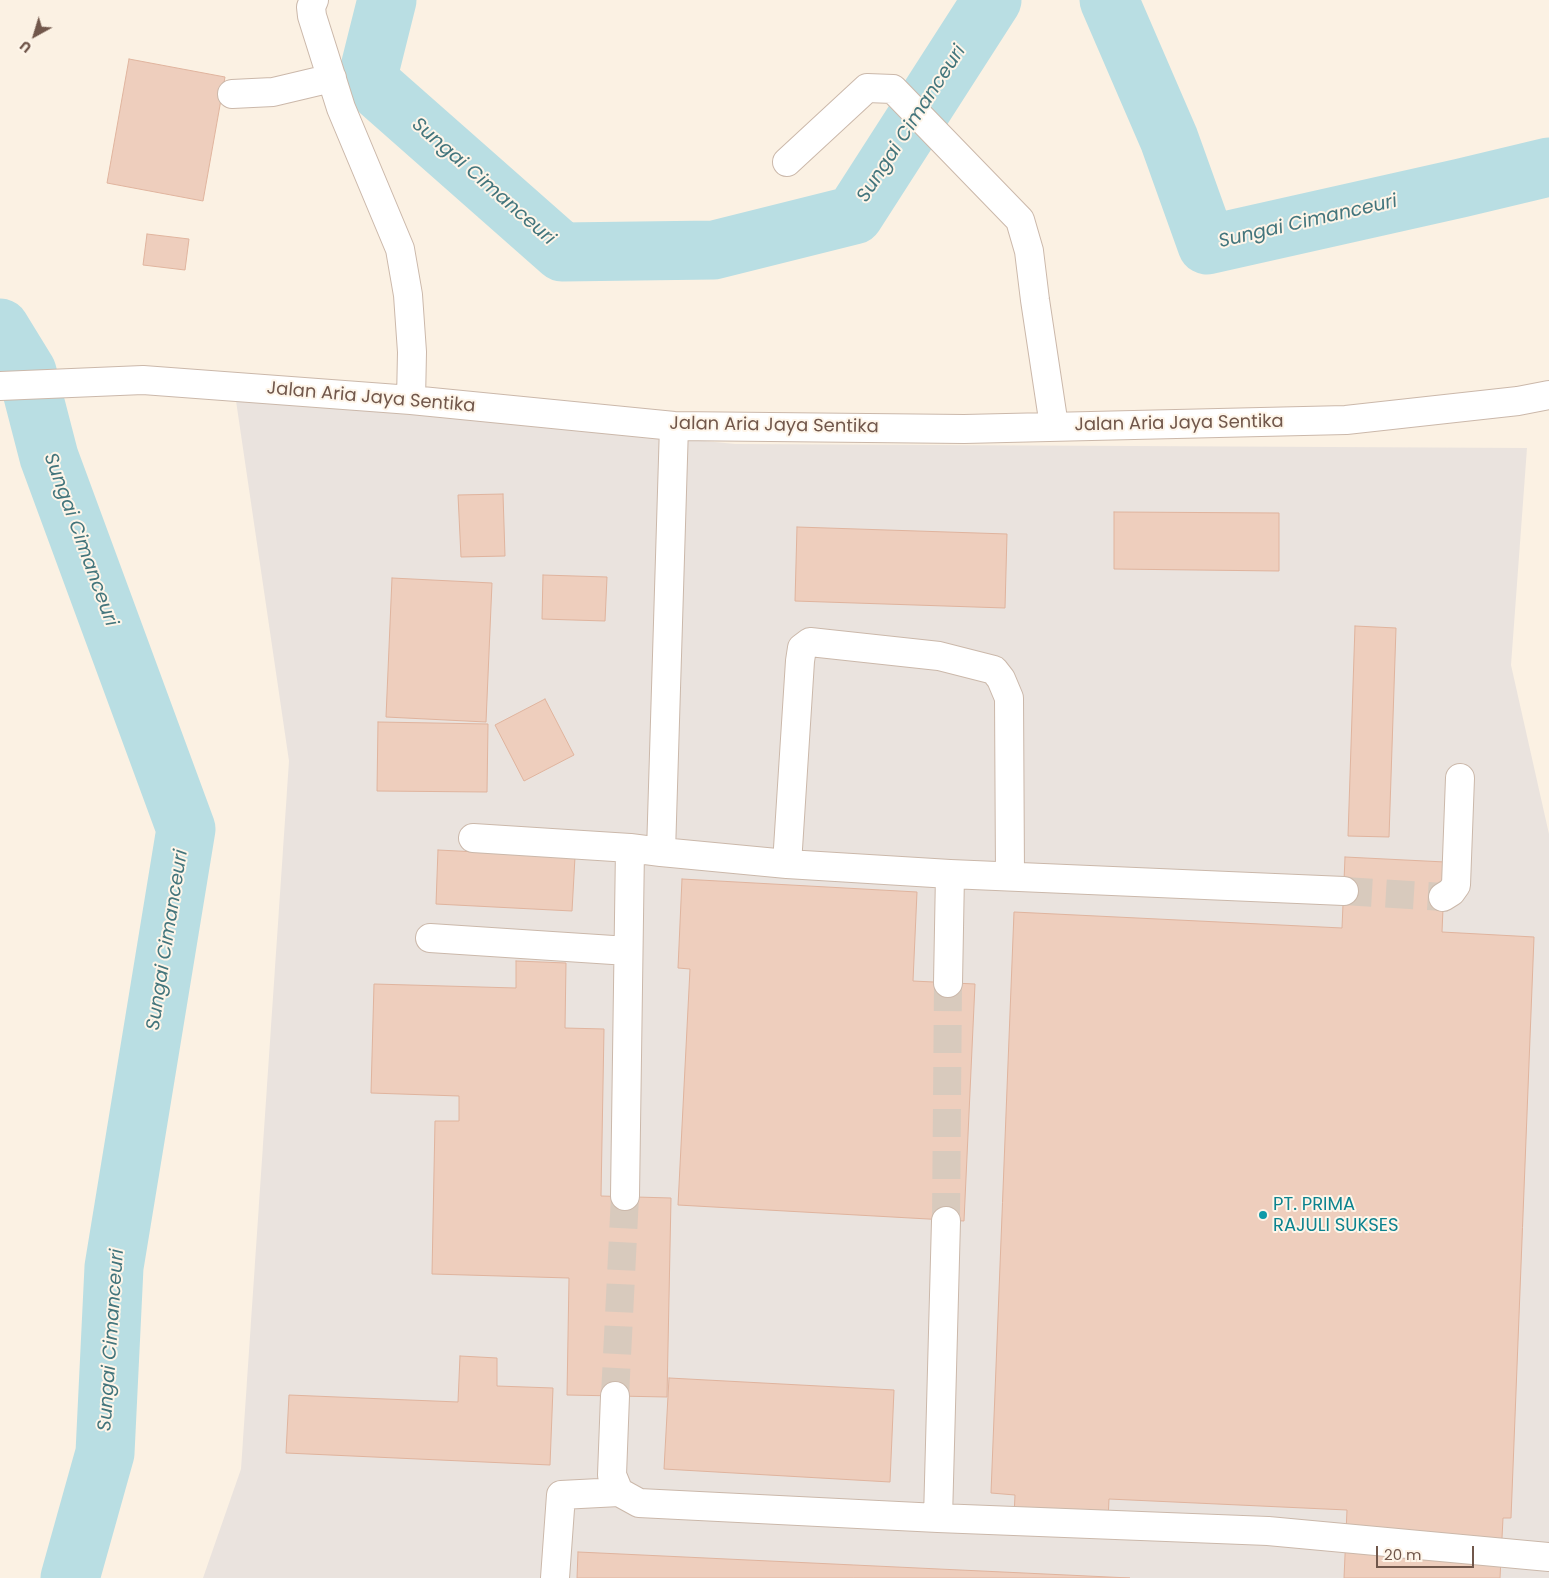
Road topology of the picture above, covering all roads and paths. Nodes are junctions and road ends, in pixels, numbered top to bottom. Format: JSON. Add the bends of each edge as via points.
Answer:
{"nodes":[{"id":1,"x":314,"y":0,"type":"edge"},
{"id":2,"x":332,"y":78,"type":"junction"},
{"id":3,"x":232,"y":94,"type":"dead end"},
{"id":4,"x":787,"y":162,"type":"dead end"},
{"id":5,"x":0,"y":386,"type":"edge"},
{"id":6,"x":1549,"y":394,"type":"edge"},
{"id":7,"x":411,"y":400,"type":"junction"},
{"id":8,"x":674,"y":426,"type":"junction"},
{"id":9,"x":1054,"y":426,"type":"junction"},
{"id":10,"x":1460,"y":778,"type":"dead end"},
{"id":11,"x":473,"y":838,"type":"dead end"},
{"id":12,"x":630,"y":848,"type":"junction"},
{"id":13,"x":661,"y":852,"type":"junction"},
{"id":14,"x":787,"y":864,"type":"junction"},
{"id":15,"x":950,"y":874,"type":"junction"},
{"id":16,"x":1010,"y":876,"type":"junction"},
{"id":17,"x":1344,"y":891,"type":"tunnel mouth"},
{"id":18,"x":1443,"y":897,"type":"dead end"},
{"id":19,"x":430,"y":938,"type":"dead end"},
{"id":20,"x":628,"y":950,"type":"junction"},
{"id":21,"x":948,"y":984,"type":"tunnel mouth"},
{"id":22,"x":625,"y":1196,"type":"tunnel mouth"},
{"id":23,"x":946,"y":1220,"type":"tunnel mouth"},
{"id":24,"x":615,"y":1396,"type":"tunnel mouth"},
{"id":25,"x":619,"y":1492,"type":"junction"},
{"id":26,"x":938,"y":1518,"type":"junction"},
{"id":27,"x":1549,"y":1558,"type":"edge"},
{"id":28,"x":555,"y":1578,"type":"edge"}],
"edges":[{"from":1,"to":2,"type":"street","via":[[312,16]]},
{"from":2,"to":3,"type":"street","via":[[272,92]]},
{"from":2,"to":7,"type":"street","via":[[341,108],[400,249],[408,295]]},
{"from":4,"to":9,"type":"street","via":[[867,88],[892,89],[1020,220],[1029,251]]},
{"from":5,"to":7,"type":"street","name":"Jalan Aria Jaya Sentika","via":[[143,380]]},
{"from":6,"to":9,"type":"street","name":"Jalan Aria Jaya Sentika","via":[[1518,401],[1346,420]]},
{"from":7,"to":8,"type":"street","name":"Jalan Aria Jaya Sentika"},
{"from":8,"to":9,"type":"street","name":"Jalan Aria Jaya Sentika","via":[[964,429]]},
{"from":8,"to":13,"type":"street"},
{"from":10,"to":18,"type":"street","via":[[1456,885]]},
{"from":11,"to":12,"type":"street"},
{"from":12,"to":13,"type":"street"},
{"from":12,"to":20,"type":"street"},
{"from":13,"to":14,"type":"street"},
{"from":14,"to":15,"type":"street"},
{"from":14,"to":16,"type":"street","via":[[800,661],[802,648],[810,642],[938,656],[994,670],[1001,678],[1009,698]]},
{"from":15,"to":16,"type":"street"},
{"from":15,"to":21,"type":"street"},
{"from":16,"to":17,"type":"street"},
{"from":19,"to":20,"type":"street"},
{"from":20,"to":22,"type":"street"},
{"from":23,"to":26,"type":"street"},
{"from":24,"to":25,"type":"street","via":[[612,1475]]},
{"from":25,"to":26,"type":"street","via":[[639,1503]]},
{"from":25,"to":28,"type":"street","via":[[561,1495]]},
{"from":26,"to":27,"type":"street","via":[[1268,1531]]}]}
